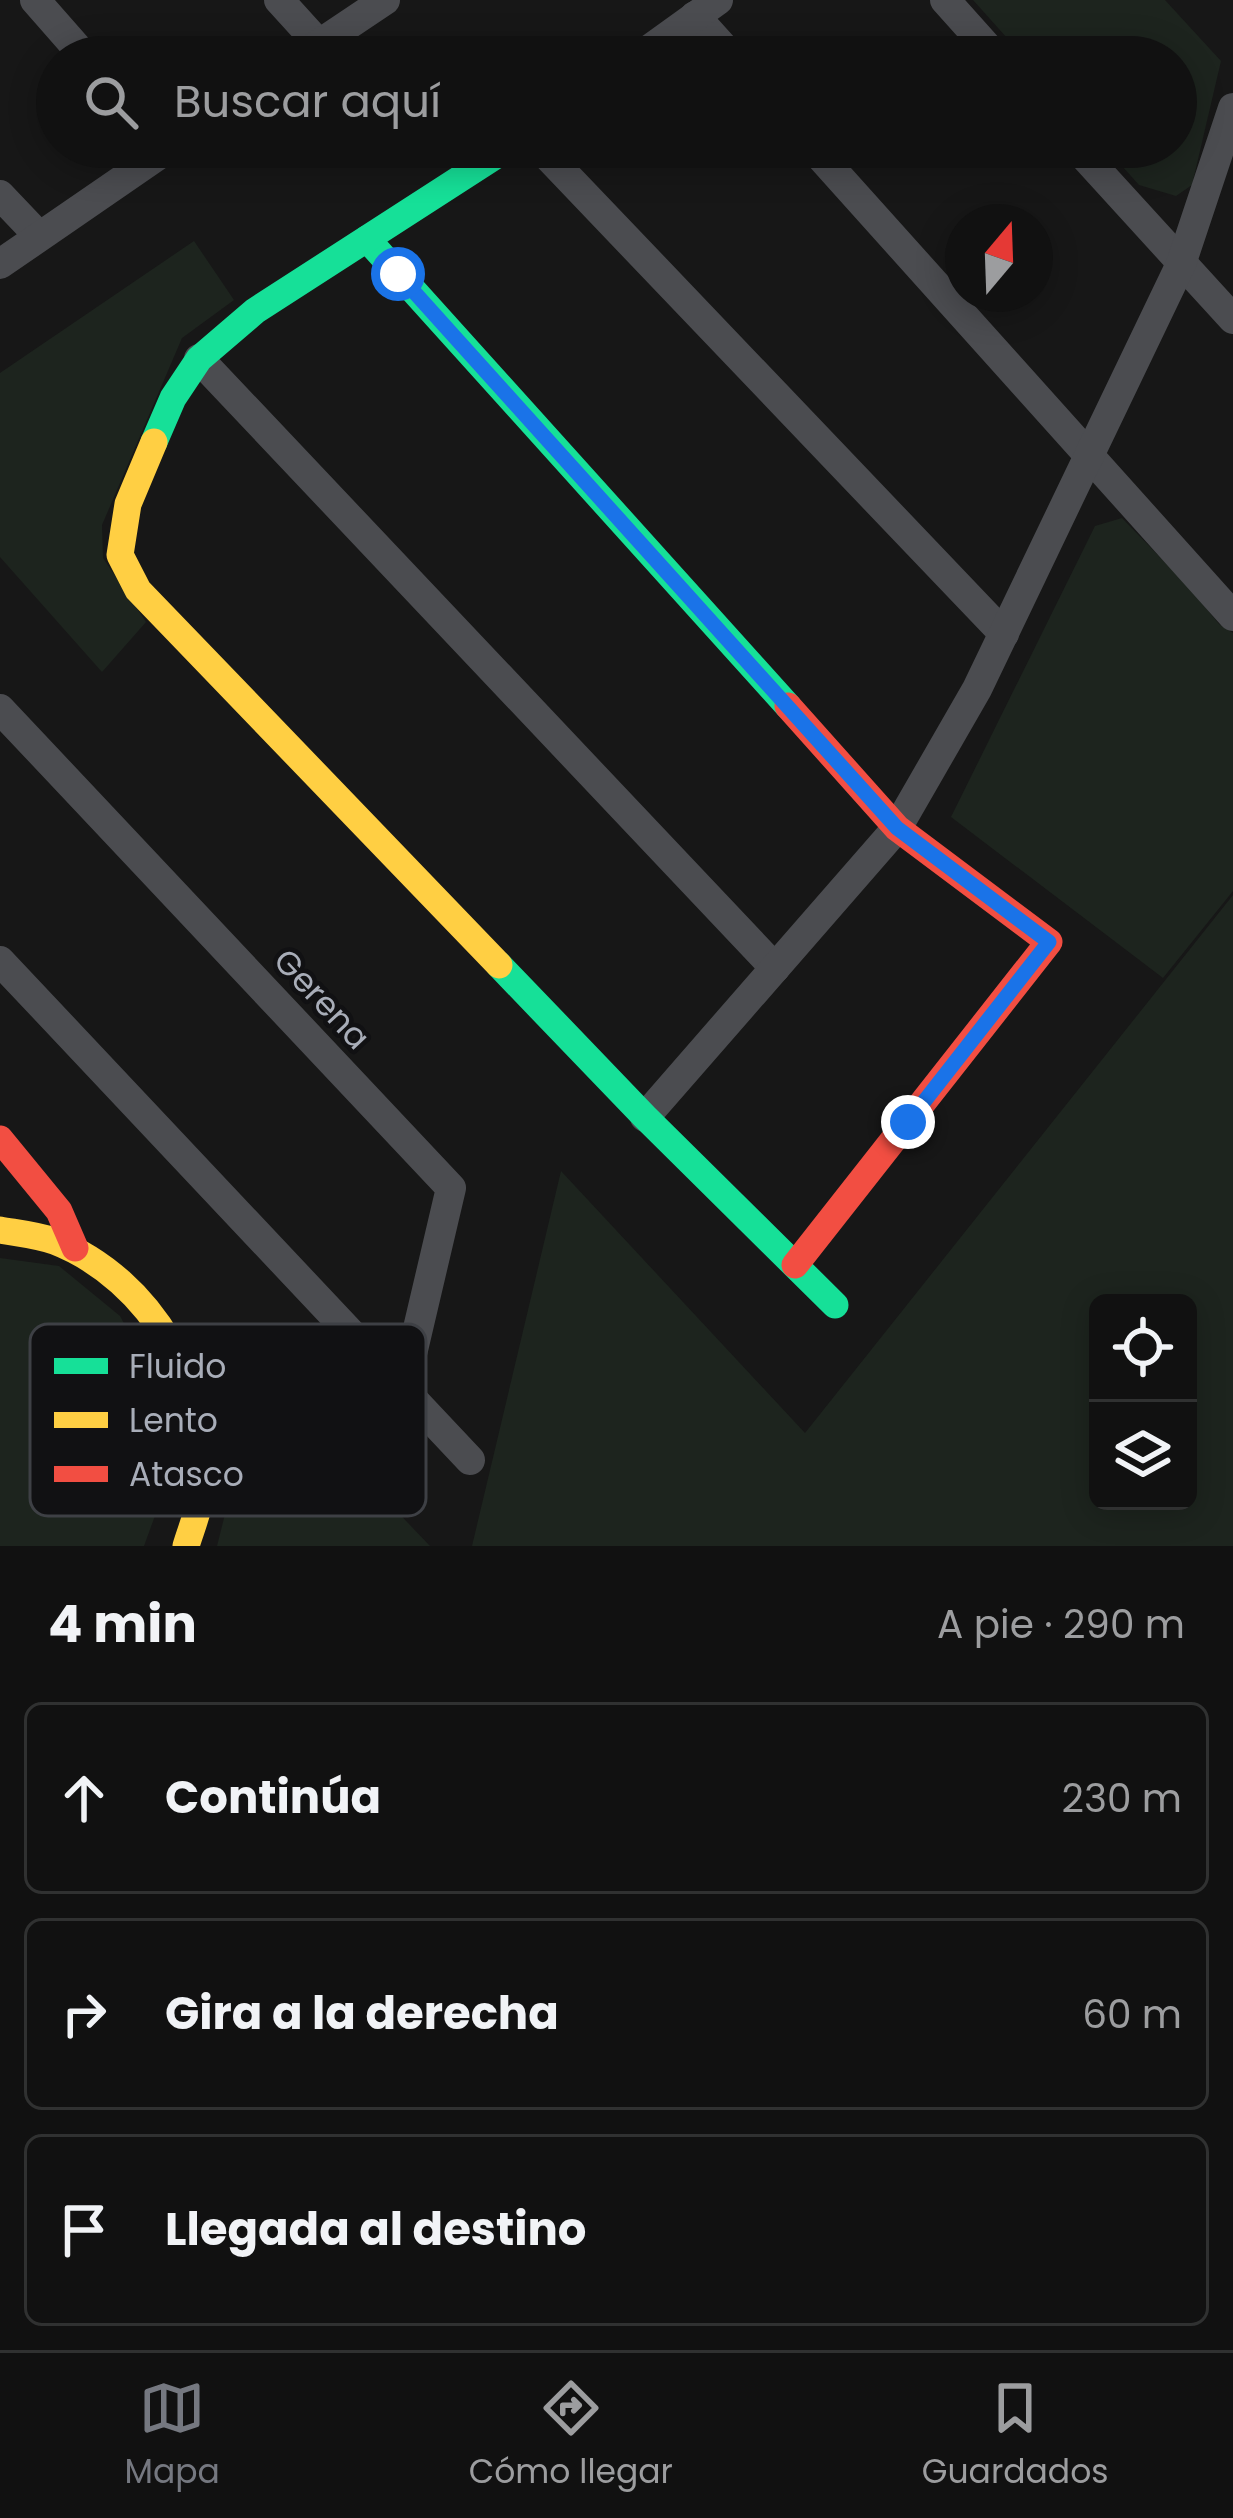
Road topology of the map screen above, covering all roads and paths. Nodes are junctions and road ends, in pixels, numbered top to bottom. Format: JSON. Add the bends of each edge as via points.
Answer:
{"nodes":[{"id":1,"x":34,"y":0,"type":"edge"},
{"id":2,"x":279,"y":0,"type":"edge"},
{"id":3,"x":385,"y":0,"type":"edge"},
{"id":4,"x":945,"y":0,"type":"edge"},
{"id":5,"x":706,"y":8,"type":"edge"},
{"id":6,"x":66,"y":36,"type":"edge"},
{"id":7,"x":301,"y":36,"type":"edge"},
{"id":8,"x":332,"y":36,"type":"edge"},
{"id":9,"x":668,"y":36,"type":"edge"},
{"id":10,"x":721,"y":36,"type":"edge"},
{"id":11,"x":977,"y":36,"type":"edge"},
{"id":12,"x":1233,"y":108,"type":"edge"},
{"id":13,"x":138,"y":168,"type":"edge"},
{"id":14,"x":477,"y":168,"type":"edge"},
{"id":15,"x":559,"y":168,"type":"edge"},
{"id":16,"x":831,"y":168,"type":"edge"},
{"id":17,"x":1095,"y":168,"type":"edge"},
{"id":18,"x":0,"y":195,"type":"edge"},
{"id":19,"x":39,"y":236,"type":"junction"},
{"id":20,"x":367,"y":239,"type":"junction"},
{"id":21,"x":0,"y":264,"type":"edge"},
{"id":22,"x":1180,"y":264,"type":"junction"},
{"id":23,"x":1233,"y":319,"type":"edge"},
{"id":24,"x":199,"y":359,"type":"junction"},
{"id":25,"x":1087,"y":456,"type":"junction"},
{"id":26,"x":1233,"y":616,"type":"edge"},
{"id":27,"x":1004,"y":634,"type":"junction"},
{"id":28,"x":0,"y":709,"type":"edge"},
{"id":29,"x":897,"y":828,"type":"junction"},
{"id":30,"x":0,"y":962,"type":"edge"},
{"id":31,"x":776,"y":968,"type":"junction"},
{"id":32,"x":645,"y":1117,"type":"junction"},
{"id":33,"x":0,"y":1139,"type":"edge"},
{"id":34,"x":0,"y":1230,"type":"edge"},
{"id":35,"x":74,"y":1248,"type":"junction"},
{"id":36,"x":795,"y":1265,"type":"junction"},
{"id":37,"x":835,"y":1305,"type":"dead end"},
{"id":38,"x":159,"y":1324,"type":"edge"},
{"id":39,"x":343,"y":1324,"type":"edge"},
{"id":40,"x":419,"y":1324,"type":"edge"},
{"id":41,"x":426,"y":1412,"type":"edge"},
{"id":42,"x":470,"y":1460,"type":"dead end"},
{"id":43,"x":196,"y":1516,"type":"edge"},
{"id":44,"x":186,"y":1546,"type":"edge"}],
"edges":[{"from":1,"to":6,"type":"street"},
{"from":2,"to":7,"type":"street"},
{"from":3,"to":8,"type":"street"},
{"from":4,"to":11,"type":"street"},
{"from":5,"to":9,"type":"street"},
{"from":5,"to":10,"type":"street"},
{"from":12,"to":22,"type":"street"},
{"from":13,"to":19,"type":"street"},
{"from":14,"to":20,"type":"street"},
{"from":15,"to":27,"type":"street"},
{"from":16,"to":25,"type":"street"},
{"from":17,"to":22,"type":"street"},
{"from":18,"to":19,"type":"street"},
{"from":19,"to":21,"type":"street"},
{"from":20,"to":24,"type":"street","via":[[255,311]]},
{"from":20,"to":29,"type":"street"},
{"from":22,"to":23,"type":"street"},
{"from":22,"to":25,"type":"street"},
{"from":24,"to":31,"type":"street"},
{"from":24,"to":32,"type":"street","via":[[173,398],[128,504],[120,555],[138,590]]},
{"from":25,"to":26,"type":"street"},
{"from":25,"to":27,"type":"street"},
{"from":27,"to":29,"type":"street"},
{"from":28,"to":40,"type":"street","name":"Gerena","via":[[451,1188]]},
{"from":29,"to":31,"type":"street"},
{"from":29,"to":36,"type":"street","via":[[1049,942]]},
{"from":30,"to":39,"type":"street"},
{"from":31,"to":32,"type":"street"},
{"from":32,"to":36,"type":"street"},
{"from":33,"to":35,"type":"street","via":[[59,1211]]},
{"from":34,"to":35,"type":"street"},
{"from":35,"to":38,"type":"street"},
{"from":36,"to":37,"type":"street"},
{"from":41,"to":42,"type":"street"},
{"from":43,"to":44,"type":"street"}]}
